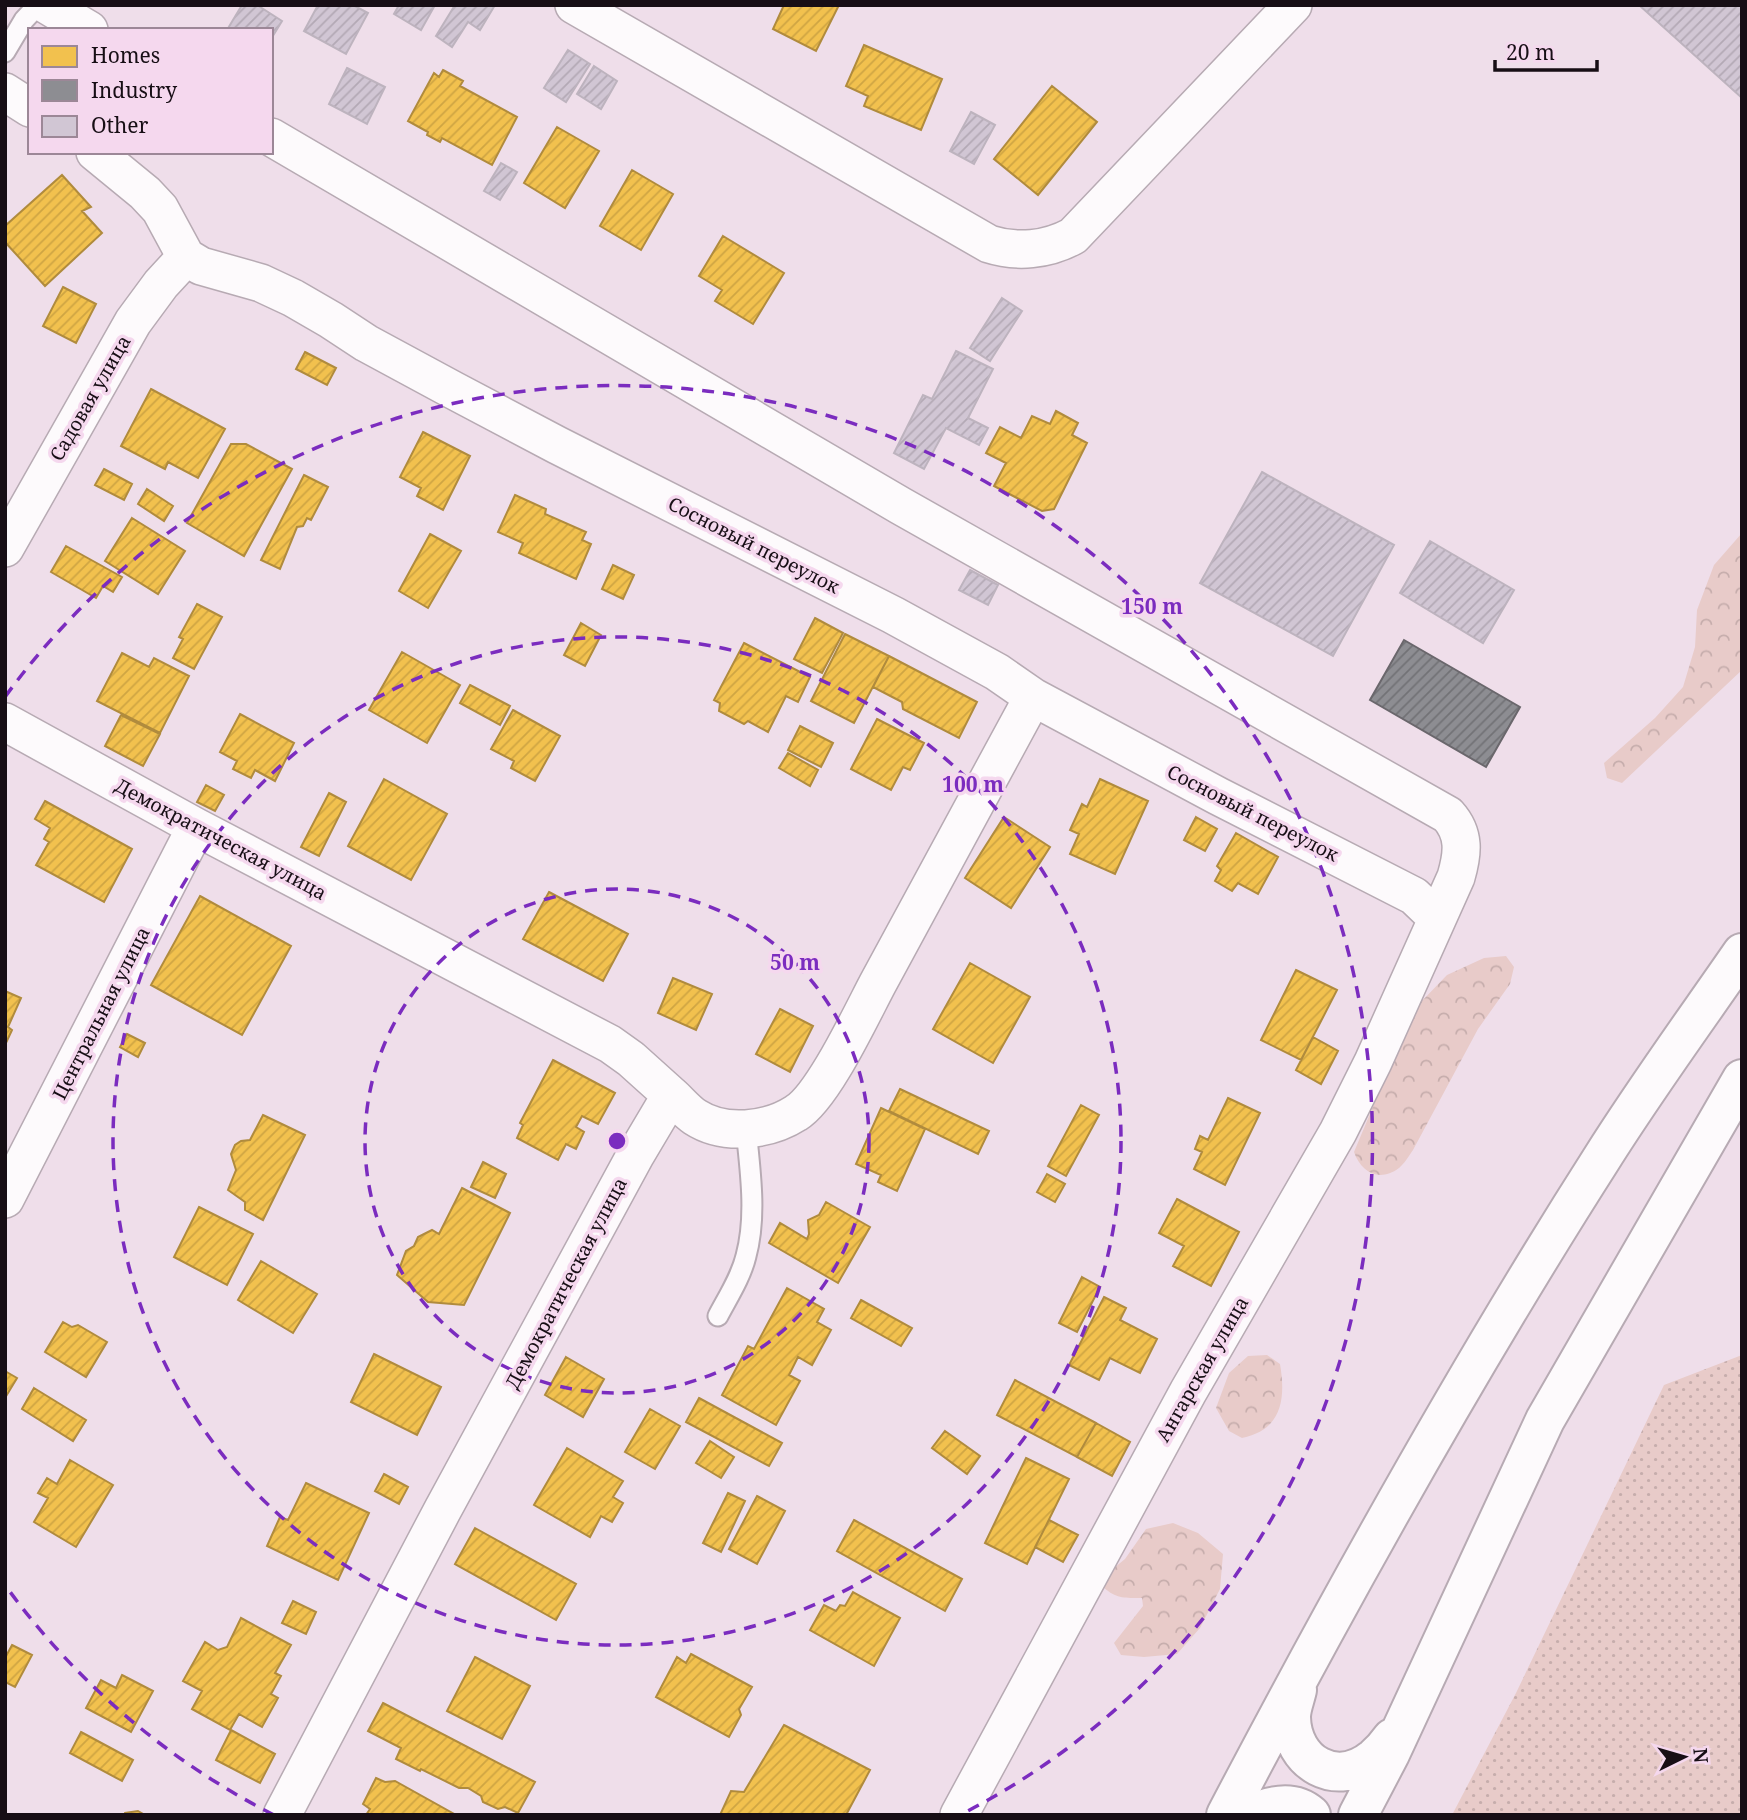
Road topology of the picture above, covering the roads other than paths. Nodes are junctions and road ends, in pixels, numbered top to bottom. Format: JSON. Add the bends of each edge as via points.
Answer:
{"nodes":[{"id":1,"x":38,"y":5,"type":"edge"},
{"id":2,"x":47,"y":5,"type":"edge"},
{"id":3,"x":574,"y":5,"type":"edge"},
{"id":4,"x":1293,"y":5,"type":"edge"},
{"id":5,"x":86,"y":28,"type":"edge"},
{"id":6,"x":5,"y":52,"type":"edge"},
{"id":7,"x":5,"y":92,"type":"edge"},
{"id":8,"x":28,"y":107,"type":"edge"},
{"id":9,"x":273,"y":138,"type":"edge"},
{"id":10,"x":96,"y":154,"type":"edge"},
{"id":11,"x":186,"y":257,"type":"junction"},
{"id":12,"x":5,"y":548,"type":"edge"},
{"id":13,"x":1033,"y":697,"type":"junction"},
{"id":14,"x":5,"y":722,"type":"edge"},
{"id":15,"x":196,"y":827,"type":"junction"},
{"id":16,"x":1437,"y":918,"type":"junction"},
{"id":17,"x":1742,"y":953,"type":"edge"},
{"id":18,"x":1742,"y":1079,"type":"edge"},
{"id":19,"x":671,"y":1095,"type":"junction"},
{"id":20,"x":746,"y":1129,"type":"junction"},
{"id":21,"x":5,"y":1199,"type":"edge"},
{"id":22,"x":718,"y":1316,"type":"dead end"},
{"id":23,"x":1304,"y":1665,"type":"junction"},
{"id":24,"x":1404,"y":1724,"type":"junction"},
{"id":25,"x":282,"y":1815,"type":"edge"},
{"id":26,"x":959,"y":1815,"type":"edge"},
{"id":27,"x":1226,"y":1815,"type":"edge"},
{"id":28,"x":1249,"y":1815,"type":"edge"},
{"id":29,"x":1311,"y":1815,"type":"edge"},
{"id":30,"x":1358,"y":1815,"type":"edge"}],
"edges":[{"from":1,"to":6,"type":"lane"},
{"from":2,"to":5,"type":"street"},
{"from":3,"to":4,"type":"street","via":[[989,244],[1025,249],[1058,244],[1073,236]]},
{"from":7,"to":8,"type":"street"},
{"from":9,"to":16,"type":"street","name":"Ангарская улица","via":[[901,506],[1448,815],[1458,826],[1461,860]]},
{"from":10,"to":11,"type":"street","via":[[160,209]]},
{"from":11,"to":12,"type":"street","name":"Садовая улица","via":[[133,322]]},
{"from":11,"to":13,"type":"street","name":"Сосновый переулок","via":[[293,298],[366,343],[534,433],[893,615]]},
{"from":13,"to":16,"type":"street","name":"Сосновый переулок","via":[[1414,896]]},
{"from":13,"to":20,"type":"street","via":[[831,1071],[799,1112]]},
{"from":14,"to":15,"type":"street","name":"Демократическая улица"},
{"from":15,"to":19,"type":"street","name":"Демократическая улица","via":[[610,1044]]},
{"from":15,"to":21,"type":"street","name":"Центральная улица"},
{"from":16,"to":26,"type":"street","name":"Ангарская улица","via":[[1338,1132],[1188,1392]]},
{"from":17,"to":23,"type":"main road","via":[[1603,1157],[1460,1391]]},
{"from":18,"to":24,"type":"main road","via":[[1545,1420]]},
{"from":19,"to":20,"type":"street","via":[[695,1117],[712,1125]]},
{"from":19,"to":25,"type":"street","name":"Демократическая улица"},
{"from":20,"to":22,"type":"lane","via":[[749,1239],[746,1257]]},
{"from":23,"to":24,"type":"main road","via":[[1291,1714],[1294,1737],[1311,1764],[1327,1771],[1358,1766],[1373,1759]]},
{"from":23,"to":27,"type":"main road"},
{"from":24,"to":30,"type":"main road"},
{"from":28,"to":29,"type":"main road","via":[[1283,1805],[1303,1808]]}]}
